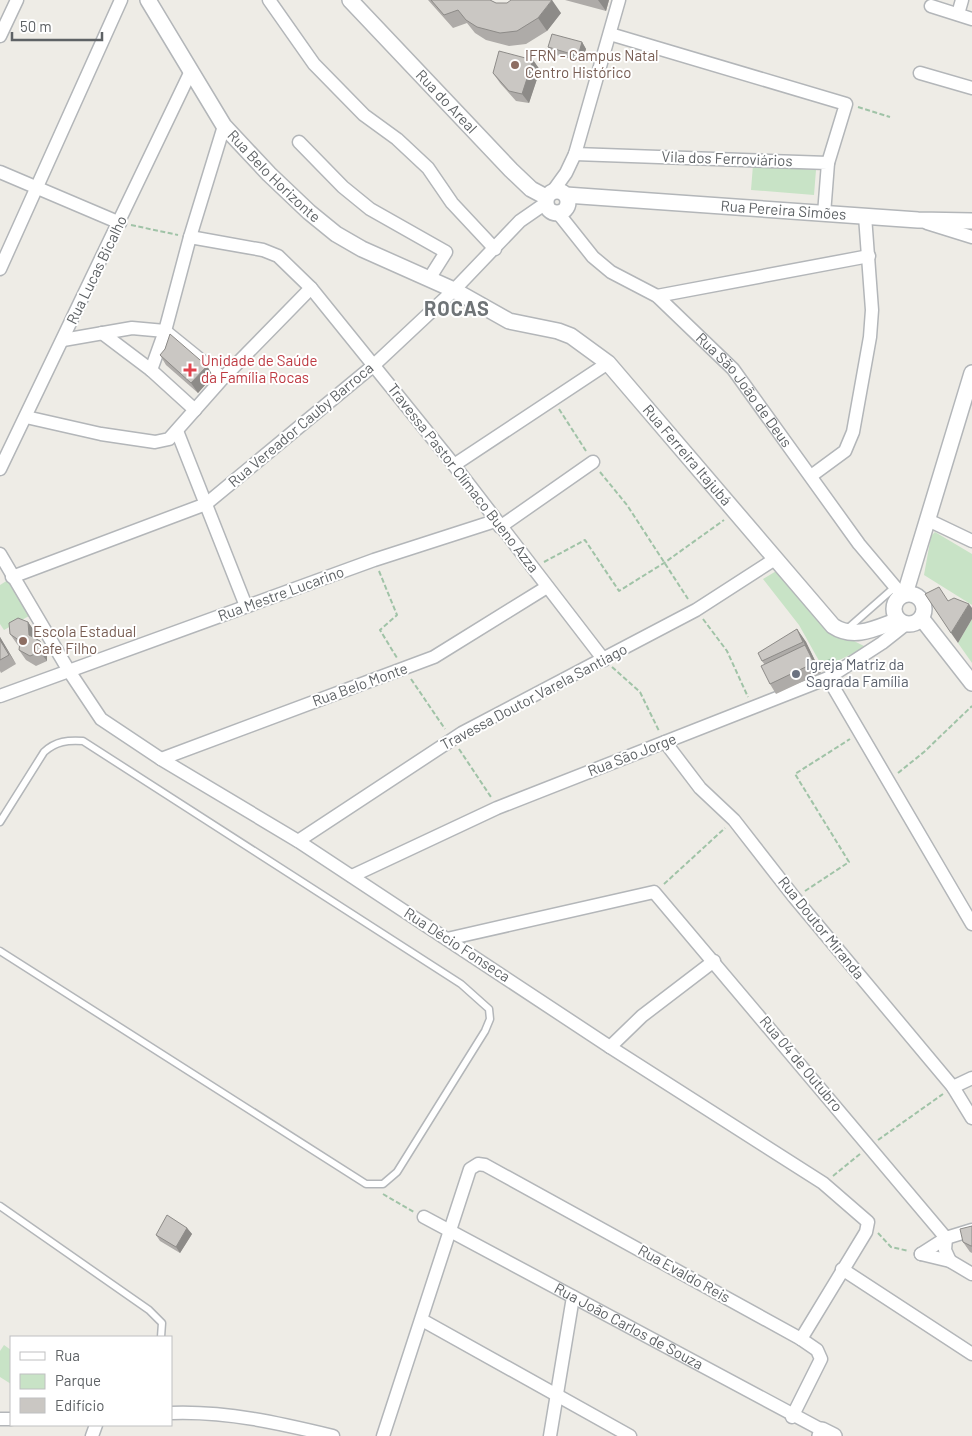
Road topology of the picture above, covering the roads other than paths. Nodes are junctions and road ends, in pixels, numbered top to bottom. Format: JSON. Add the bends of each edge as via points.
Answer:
{"nodes":[{"id":1,"x":17,"y":0,"type":"edge"},
{"id":2,"x":122,"y":0,"type":"edge"},
{"id":3,"x":148,"y":0,"type":"edge"},
{"id":4,"x":269,"y":0,"type":"edge"},
{"id":5,"x":350,"y":0,"type":"edge"},
{"id":6,"x":619,"y":0,"type":"edge"},
{"id":7,"x":962,"y":0,"type":"edge"},
{"id":8,"x":931,"y":6,"type":"dead end"},
{"id":9,"x":958,"y":14,"type":"junction"},
{"id":10,"x":972,"y":19,"type":"edge"},
{"id":11,"x":610,"y":34,"type":"junction"},
{"id":12,"x":0,"y":36,"type":"edge"},
{"id":13,"x":191,"y":71,"type":"junction"},
{"id":14,"x":920,"y":73,"type":"dead end"},
{"id":15,"x":972,"y":88,"type":"edge"},
{"id":16,"x":224,"y":126,"type":"junction"},
{"id":17,"x":299,"y":142,"type":"dead end"},
{"id":18,"x":573,"y":159,"type":"junction"},
{"id":19,"x":828,"y":162,"type":"junction"},
{"id":20,"x":0,"y":172,"type":"edge"},
{"id":21,"x":37,"y":188,"type":"junction"},
{"id":22,"x":557,"y":200,"type":"junction"},
{"id":23,"x":824,"y":214,"type":"junction"},
{"id":24,"x":865,"y":216,"type":"junction"},
{"id":25,"x":918,"y":220,"type":"junction"},
{"id":26,"x":972,"y":221,"type":"edge"},
{"id":27,"x":120,"y":223,"type":"junction"},
{"id":28,"x":190,"y":237,"type":"junction"},
{"id":29,"x":972,"y":237,"type":"edge"},
{"id":30,"x":495,"y":249,"type":"junction"},
{"id":31,"x":869,"y":256,"type":"junction"},
{"id":32,"x":0,"y":269,"type":"edge"},
{"id":33,"x":429,"y":279,"type":"junction"},
{"id":34,"x":311,"y":288,"type":"junction"},
{"id":35,"x":454,"y":290,"type":"junction"},
{"id":36,"x":657,"y":296,"type":"junction"},
{"id":37,"x":165,"y":332,"type":"junction"},
{"id":38,"x":102,"y":333,"type":"junction"},
{"id":39,"x":62,"y":340,"type":"junction"},
{"id":40,"x":608,"y":363,"type":"junction"},
{"id":41,"x":374,"y":365,"type":"junction"},
{"id":42,"x":151,"y":370,"type":"junction"},
{"id":43,"x":972,"y":373,"type":"edge"},
{"id":44,"x":223,"y":378,"type":"junction"},
{"id":45,"x":195,"y":410,"type":"junction"},
{"id":46,"x":26,"y":417,"type":"junction"},
{"id":47,"x":176,"y":432,"type":"junction"},
{"id":48,"x":593,"y":462,"type":"road end"},
{"id":49,"x":454,"y":465,"type":"junction"},
{"id":50,"x":0,"y":469,"type":"edge"},
{"id":51,"x":811,"y":476,"type":"junction"},
{"id":52,"x":207,"y":502,"type":"junction"},
{"id":53,"x":928,"y":520,"type":"junction"},
{"id":54,"x":498,"y":524,"type":"junction"},
{"id":55,"x":972,"y":541,"type":"edge"},
{"id":56,"x":0,"y":554,"type":"edge"},
{"id":57,"x":775,"y":559,"type":"junction"},
{"id":58,"x":12,"y":578,"type":"junction"},
{"id":59,"x":547,"y":587,"type":"junction"},
{"id":60,"x":901,"y":592,"type":"junction"},
{"id":61,"x":246,"y":606,"type":"junction"},
{"id":62,"x":922,"y":619,"type":"junction"},
{"id":63,"x":902,"y":622,"type":"junction"},
{"id":64,"x":844,"y":632,"type":"junction"},
{"id":65,"x":604,"y":660,"type":"junction"},
{"id":66,"x":69,"y":671,"type":"junction"},
{"id":67,"x":828,"y":678,"type":"junction"},
{"id":68,"x":972,"y":683,"type":"edge"},
{"id":69,"x":0,"y":696,"type":"edge"},
{"id":70,"x":665,"y":742,"type":"junction"},
{"id":71,"x":161,"y":759,"type":"junction"},
{"id":72,"x":0,"y":822,"type":"edge"},
{"id":73,"x":298,"y":841,"type":"junction"},
{"id":74,"x":352,"y":876,"type":"junction"},
{"id":75,"x":972,"y":924,"type":"edge"},
{"id":76,"x":447,"y":939,"type":"junction"},
{"id":77,"x":0,"y":951,"type":"edge"},
{"id":78,"x":714,"y":961,"type":"junction"},
{"id":79,"x":610,"y":1047,"type":"junction"},
{"id":80,"x":972,"y":1078,"type":"edge"},
{"id":81,"x":953,"y":1087,"type":"junction"},
{"id":82,"x":972,"y":1118,"type":"edge"},
{"id":83,"x":0,"y":1206,"type":"edge"},
{"id":84,"x":424,"y":1218,"type":"road end"},
{"id":85,"x":451,"y":1230,"type":"junction"},
{"id":86,"x":972,"y":1230,"type":"edge"},
{"id":87,"x":946,"y":1238,"type":"junction"},
{"id":88,"x":950,"y":1261,"type":"junction"},
{"id":89,"x":842,"y":1269,"type":"junction"},
{"id":90,"x":972,"y":1274,"type":"edge"},
{"id":91,"x":573,"y":1297,"type":"junction"},
{"id":92,"x":422,"y":1320,"type":"junction"},
{"id":93,"x":161,"y":1336,"type":"edge"},
{"id":94,"x":801,"y":1339,"type":"junction"},
{"id":95,"x":972,"y":1354,"type":"edge"},
{"id":96,"x":557,"y":1393,"type":"junction"},
{"id":97,"x":172,"y":1413,"type":"edge"},
{"id":98,"x":792,"y":1417,"type":"junction"},
{"id":99,"x":825,"y":1434,"type":"edge"},
{"id":100,"x":333,"y":1436,"type":"edge"},
{"id":101,"x":382,"y":1436,"type":"edge"},
{"id":102,"x":550,"y":1436,"type":"edge"},
{"id":103,"x":630,"y":1436,"type":"edge"}],
"edges":[{"from":1,"to":12,"type":"street"},
{"from":2,"to":21,"type":"street"},
{"from":3,"to":13,"type":"street","name":"Rua Belo Horizonte"},
{"from":4,"to":30,"type":"street","via":[[314,64],[364,115],[397,139],[428,168],[447,196]]},
{"from":5,"to":22,"type":"street","name":"Rua do Areal","via":[[511,170],[531,189]]},
{"from":6,"to":11,"type":"street"},
{"from":7,"to":9,"type":"street"},
{"from":8,"to":9,"type":"street"},
{"from":9,"to":10,"type":"street"},
{"from":11,"to":18,"type":"street"},
{"from":11,"to":19,"type":"street","via":[[846,104]]},
{"from":13,"to":16,"type":"street","name":"Rua Belo Horizonte"},
{"from":13,"to":27,"type":"street","name":"Rua Lucas Bicalho"},
{"from":14,"to":15,"type":"street"},
{"from":16,"to":28,"type":"street"},
{"from":16,"to":33,"type":"street","name":"Rua Belo Horizonte","via":[[269,174],[336,234]]},
{"from":17,"to":33,"type":"street","via":[[343,187],[370,209],[446,252]]},
{"from":18,"to":19,"type":"street","name":"Vila dos Ferroviários"},
{"from":18,"to":22,"type":"street"},
{"from":19,"to":23,"type":"street"},
{"from":20,"to":21,"type":"street"},
{"from":21,"to":27,"type":"street"},
{"from":21,"to":32,"type":"street"},
{"from":22,"to":23,"type":"street","name":"Rua Pereira Simões","via":[[592,198]]},
{"from":22,"to":30,"type":"street","name":"Rua Vereador Cauby Barroca","via":[[520,221]]},
{"from":22,"to":36,"type":"street","name":"Rua São João de Deus","via":[[587,250],[611,272]]},
{"from":23,"to":24,"type":"street","name":"Rua Pereira Simões"},
{"from":24,"to":25,"type":"street","name":"Rua Pereira Simões"},
{"from":24,"to":31,"type":"street"},
{"from":25,"to":26,"type":"street"},
{"from":25,"to":29,"type":"street","name":"Rua Pereira Simões"},
{"from":27,"to":39,"type":"street","name":"Rua Lucas Bicalho"},
{"from":28,"to":34,"type":"street","name":"Travessa Pastor Clímaco Bueno Azza","via":[[263,250],[278,256]]},
{"from":28,"to":37,"type":"street"},
{"from":30,"to":35,"type":"street","name":"Rua Vereador Cauby Barroca"},
{"from":31,"to":36,"type":"street"},
{"from":31,"to":51,"type":"street","via":[[870,337],[853,432],[845,451]]},
{"from":33,"to":35,"type":"street","name":"Rua Belo Horizonte"},
{"from":34,"to":41,"type":"street","name":"Travessa Pastor Clímaco Bueno Azza"},
{"from":34,"to":44,"type":"street"},
{"from":35,"to":40,"type":"street","name":"Rua Ferreira Itajubá","via":[[509,322],[571,336]]},
{"from":35,"to":41,"type":"street","name":"Rua Vereador Cauby Barroca"},
{"from":36,"to":51,"type":"street","name":"Rua São João de Deus","via":[[733,370]]},
{"from":37,"to":38,"type":"street","via":[[132,328]]},
{"from":37,"to":42,"type":"street"},
{"from":37,"to":44,"type":"street"},
{"from":38,"to":39,"type":"street"},
{"from":38,"to":42,"type":"street"},
{"from":39,"to":46,"type":"street","name":"Rua Lucas Bicalho"},
{"from":40,"to":49,"type":"street"},
{"from":40,"to":57,"type":"street","name":"Rua Ferreira Itajubá"},
{"from":41,"to":49,"type":"street","name":"Travessa Pastor Clímaco Bueno Azza"},
{"from":41,"to":52,"type":"street","name":"Rua Vereador Cauby Barroca"},
{"from":42,"to":45,"type":"street"},
{"from":43,"to":53,"type":"street"},
{"from":44,"to":45,"type":"street"},
{"from":45,"to":47,"type":"street"},
{"from":46,"to":47,"type":"street","via":[[155,442],[169,439]]},
{"from":46,"to":50,"type":"street","name":"Rua Lucas Bicalho"},
{"from":47,"to":52,"type":"street"},
{"from":48,"to":54,"type":"street","name":"Rua Mestre Lucarino"},
{"from":49,"to":54,"type":"street","name":"Travessa Pastor Clímaco Bueno Azza"},
{"from":51,"to":60,"type":"street","name":"Rua São João de Deus","via":[[859,544]]},
{"from":52,"to":58,"type":"street","name":"Rua Vereador Cauby Barroca"},
{"from":52,"to":61,"type":"street"},
{"from":53,"to":55,"type":"street"},
{"from":53,"to":60,"type":"street"},
{"from":54,"to":59,"type":"street","name":"Travessa Pastor Clímaco Bueno Azza"},
{"from":54,"to":61,"type":"street","name":"Rua Mestre Lucarino","via":[[374,560]]},
{"from":56,"to":58,"type":"street","name":"Rua Décio Fonseca"},
{"from":57,"to":64,"type":"street","name":"Rua Ferreira Itajubá","via":[[833,626]]},
{"from":57,"to":65,"type":"street","name":"Travessa Doutor Varela Santiago","via":[[696,610]]},
{"from":58,"to":66,"type":"street","name":"Rua Décio Fonseca"},
{"from":59,"to":65,"type":"street","name":"Travessa Pastor Clímaco Bueno Azza"},
{"from":59,"to":71,"type":"street","name":"Rua Belo Monte","via":[[434,657]]},
{"from":60,"to":62,"type":"street","via":[[920,597],[925,612]]},
{"from":60,"to":63,"type":"street","via":[[894,605],[894,613]]},
{"from":60,"to":64,"type":"lane"},
{"from":61,"to":66,"type":"street","name":"Rua Mestre Lucarino"},
{"from":62,"to":63,"type":"street","via":[[914,624]]},
{"from":62,"to":68,"type":"street"},
{"from":63,"to":64,"type":"street","via":[[856,633]]},
{"from":63,"to":67,"type":"street","name":"Rua São Jorge","via":[[876,647]]},
{"from":65,"to":73,"type":"street","name":"Travessa Doutor Varela Santiago","via":[[452,739]]},
{"from":66,"to":69,"type":"street","name":"Rua Mestre Lucarino"},
{"from":66,"to":71,"type":"street","name":"Rua Décio Fonseca","via":[[101,719]]},
{"from":67,"to":70,"type":"street","name":"Rua São Jorge"},
{"from":67,"to":75,"type":"street"},
{"from":70,"to":74,"type":"street","name":"Rua São Jorge","via":[[497,808]]},
{"from":70,"to":81,"type":"street","name":"Rua Doutor Miranda","via":[[700,788],[734,820]]},
{"from":71,"to":73,"type":"street","name":"Rua Décio Fonseca"},
{"from":72,"to":77,"type":"lane","via":[[51,745],[83,741],[461,984],[489,1009],[490,1020],[396,1172],[383,1184],[366,1184]]},
{"from":73,"to":74,"type":"street","name":"Rua Décio Fonseca"},
{"from":74,"to":76,"type":"street","name":"Rua Décio Fonseca"},
{"from":76,"to":78,"type":"street","name":"Rua 04 de Outubro","via":[[654,892]]},
{"from":76,"to":79,"type":"street","name":"Rua Décio Fonseca"},
{"from":78,"to":79,"type":"street","via":[[642,1016]]},
{"from":78,"to":87,"type":"street","name":"Rua 04 de Outubro"},
{"from":79,"to":89,"type":"street","name":"Rua Décio Fonseca","via":[[823,1184],[868,1222],[866,1232]]},
{"from":80,"to":81,"type":"street"},
{"from":81,"to":82,"type":"street","name":"Rua Doutor Miranda"},
{"from":83,"to":93,"type":"lane","via":[[149,1310],[162,1323]]},
{"from":84,"to":85,"type":"street","name":"Rua João Carlos de Souza"},
{"from":85,"to":91,"type":"street","name":"Rua João Carlos de Souza"},
{"from":85,"to":92,"type":"street"},
{"from":85,"to":94,"type":"street","name":"Rua Evaldo Reis","via":[[470,1169],[478,1164],[485,1165]]},
{"from":86,"to":87,"type":"street"},
{"from":87,"to":88,"type":"street","via":[[945,1250]]},
{"from":87,"to":88,"type":"street","via":[[921,1254]]},
{"from":88,"to":90,"type":"street"},
{"from":89,"to":94,"type":"street"},
{"from":89,"to":95,"type":"street"},
{"from":91,"to":96,"type":"street"},
{"from":91,"to":98,"type":"street","name":"Rua João Carlos de Souza"},
{"from":92,"to":96,"type":"street"},
{"from":92,"to":101,"type":"street"},
{"from":94,"to":98,"type":"street","name":"Rua Evaldo Reis","via":[[817,1350],[820,1360]]},
{"from":96,"to":102,"type":"street"},
{"from":96,"to":103,"type":"street"},
{"from":97,"to":100,"type":"street","via":[[241,1416]]},
{"from":98,"to":99,"type":"street","name":"Rua João Carlos de Souza"}]}
